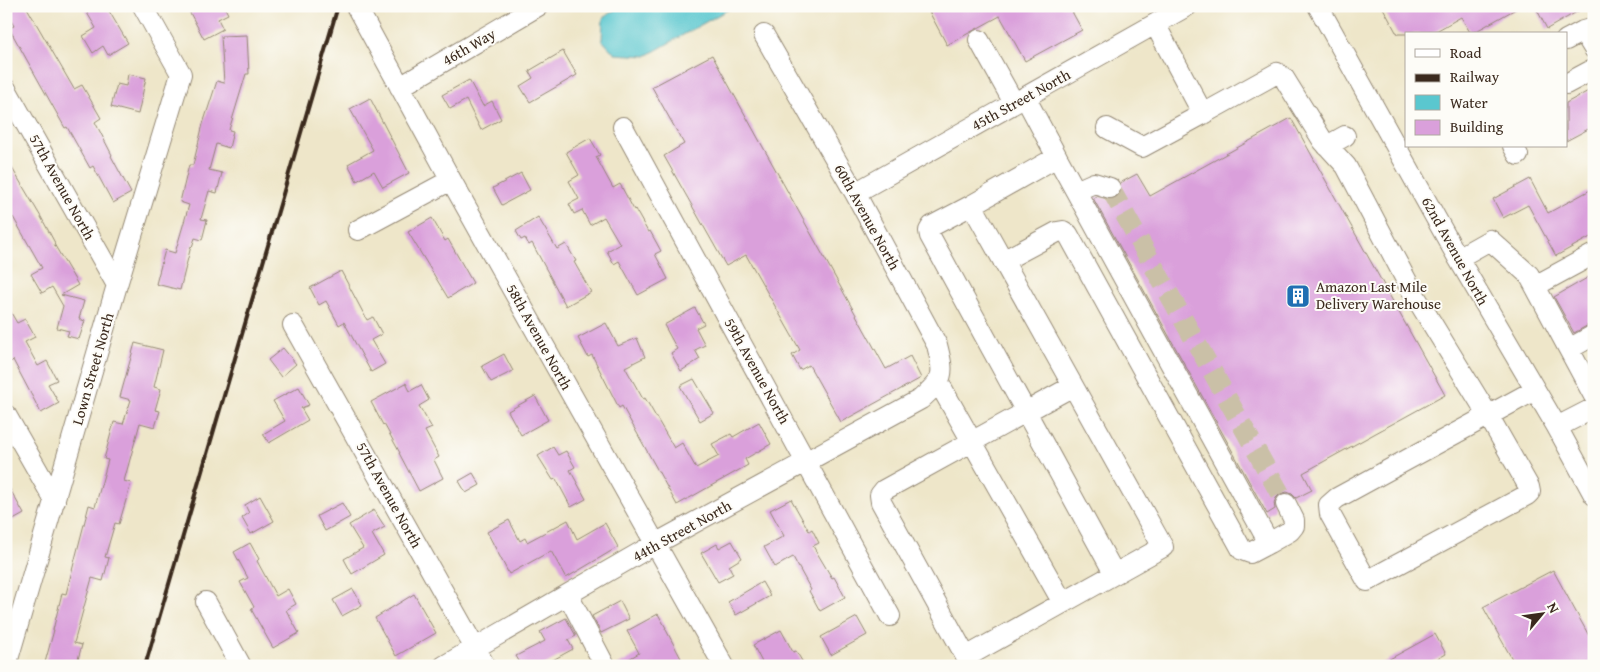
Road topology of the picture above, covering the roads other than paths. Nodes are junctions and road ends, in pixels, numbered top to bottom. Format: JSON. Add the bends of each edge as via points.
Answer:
{"nodes":[{"id":1,"x":143,"y":6,"type":"edge"},
{"id":2,"x":356,"y":6,"type":"edge"},
{"id":3,"x":538,"y":6,"type":"edge"},
{"id":4,"x":1187,"y":6,"type":"edge"},
{"id":5,"x":1318,"y":6,"type":"edge"},
{"id":6,"x":1155,"y":24,"type":"junction"},
{"id":7,"x":1581,"y":33,"type":"edge"},
{"id":8,"x":764,"y":35,"type":"dead end"},
{"id":9,"x":979,"y":40,"type":"dead end"},
{"id":10,"x":1594,"y":49,"type":"edge"},
{"id":11,"x":1594,"y":69,"type":"edge"},
{"id":12,"x":1568,"y":83,"type":"edge"},
{"id":13,"x":400,"y":87,"type":"junction"},
{"id":14,"x":6,"y":89,"type":"edge"},
{"id":15,"x":1020,"y":100,"type":"junction"},
{"id":16,"x":1203,"y":114,"type":"junction"},
{"id":17,"x":623,"y":127,"type":"dead end"},
{"id":18,"x":1107,"y":128,"type":"dead end"},
{"id":19,"x":1399,"y":132,"type":"edge"},
{"id":20,"x":1345,"y":136,"type":"dead end"},
{"id":21,"x":1405,"y":145,"type":"edge"},
{"id":22,"x":1328,"y":146,"type":"junction"},
{"id":23,"x":1406,"y":148,"type":"edge"},
{"id":24,"x":1057,"y":158,"type":"junction"},
{"id":25,"x":451,"y":180,"type":"junction"},
{"id":26,"x":1110,"y":188,"type":"dead end"},
{"id":27,"x":1076,"y":191,"type":"junction"},
{"id":28,"x":855,"y":193,"type":"junction"},
{"id":29,"x":972,"y":205,"type":"junction"},
{"id":30,"x":358,"y":230,"type":"dead end"},
{"id":31,"x":1594,"y":254,"type":"edge"},
{"id":32,"x":1458,"y":258,"type":"junction"},
{"id":33,"x":1003,"y":261,"type":"junction"},
{"id":34,"x":117,"y":285,"type":"junction"},
{"id":35,"x":1535,"y":286,"type":"junction"},
{"id":36,"x":293,"y":325,"type":"dead end"},
{"id":37,"x":1594,"y":335,"type":"edge"},
{"id":38,"x":1569,"y":349,"type":"junction"},
{"id":39,"x":939,"y":383,"type":"junction"},
{"id":40,"x":1073,"y":386,"type":"junction"},
{"id":41,"x":1535,"y":390,"type":"junction"},
{"id":42,"x":1594,"y":396,"type":"edge"},
{"id":43,"x":1594,"y":408,"type":"edge"},
{"id":44,"x":1026,"y":412,"type":"junction"},
{"id":45,"x":6,"y":415,"type":"edge"},
{"id":46,"x":1488,"y":415,"type":"junction"},
{"id":47,"x":1557,"y":427,"type":"junction"},
{"id":48,"x":972,"y":442,"type":"junction"},
{"id":49,"x":806,"y":462,"type":"junction"},
{"id":50,"x":1594,"y":495,"type":"edge"},
{"id":51,"x":55,"y":502,"type":"junction"},
{"id":52,"x":1286,"y":504,"type":"tunnel mouth"},
{"id":53,"x":1269,"y":543,"type":"junction"},
{"id":54,"x":655,"y":544,"type":"junction"},
{"id":55,"x":1114,"y":573,"type":"junction"},
{"id":56,"x":568,"y":595,"type":"junction"},
{"id":57,"x":206,"y":602,"type":"dead end"},
{"id":58,"x":1062,"y":603,"type":"junction"},
{"id":59,"x":890,"y":616,"type":"dead end"},
{"id":60,"x":475,"y":648,"type":"junction"},
{"id":61,"x":6,"y":666,"type":"edge"},
{"id":62,"x":241,"y":666,"type":"edge"},
{"id":63,"x":444,"y":666,"type":"edge"},
{"id":64,"x":485,"y":666,"type":"edge"},
{"id":65,"x":605,"y":666,"type":"edge"},
{"id":66,"x":724,"y":666,"type":"edge"}],
"edges":[{"from":1,"to":34,"type":"street","name":"Lown Street North","via":[[181,74]]},
{"from":2,"to":13,"type":"street","name":"58th Avenue North"},
{"from":3,"to":13,"type":"street","name":"46th Way"},
{"from":4,"to":6,"type":"street","name":"45th Street North"},
{"from":5,"to":19,"type":"street","name":"62nd Avenue North"},
{"from":6,"to":15,"type":"street","name":"45th Street North"},
{"from":6,"to":16,"type":"street"},
{"from":7,"to":10,"type":"street"},
{"from":8,"to":28,"type":"street","name":"60th Avenue North"},
{"from":9,"to":15,"type":"street"},
{"from":11,"to":12,"type":"street"},
{"from":13,"to":25,"type":"street","name":"58th Avenue North"},
{"from":14,"to":34,"type":"street","name":"57th Avenue North"},
{"from":15,"to":24,"type":"street"},
{"from":15,"to":28,"type":"street","name":"45th Street North"},
{"from":16,"to":18,"type":"street","via":[[1142,147]]},
{"from":16,"to":22,"type":"street","via":[[1277,74],[1284,78]]},
{"from":17,"to":49,"type":"street","name":"59th Avenue North"},
{"from":19,"to":21,"type":"street","name":"62nd Avenue North"},
{"from":20,"to":22,"type":"street"},
{"from":22,"to":46,"type":"street","via":[[1346,166],[1412,291]]},
{"from":23,"to":32,"type":"street","name":"62nd Avenue North"},
{"from":24,"to":27,"type":"street"},
{"from":24,"to":29,"type":"street"},
{"from":25,"to":30,"type":"street"},
{"from":25,"to":54,"type":"street","name":"58th Avenue North"},
{"from":26,"to":27,"type":"street","via":[[1094,183]]},
{"from":27,"to":53,"type":"street"},
{"from":28,"to":39,"type":"street","name":"60th Avenue North","via":[[937,345],[942,366]]},
{"from":29,"to":33,"type":"street"},
{"from":29,"to":44,"type":"street","via":[[932,226],[930,236]]},
{"from":31,"to":35,"type":"street"},
{"from":32,"to":35,"type":"street","via":[[1490,240],[1529,275]]},
{"from":32,"to":41,"type":"street","name":"62nd Avenue North"},
{"from":33,"to":40,"type":"street"},
{"from":33,"to":53,"type":"street","via":[[1057,232],[1068,234],[1242,550],[1250,553]]},
{"from":34,"to":51,"type":"street","name":"Lown Street North"},
{"from":35,"to":38,"type":"street"},
{"from":36,"to":60,"type":"street","name":"57th Avenue North"},
{"from":37,"to":38,"type":"street"},
{"from":38,"to":42,"type":"street"},
{"from":39,"to":48,"type":"street"},
{"from":39,"to":49,"type":"street","name":"44th Street North","via":[[921,399]]},
{"from":40,"to":44,"type":"street"},
{"from":40,"to":55,"type":"street","via":[[1163,547]]},
{"from":41,"to":46,"type":"street"},
{"from":41,"to":47,"type":"street","name":"62nd Avenue North"},
{"from":43,"to":47,"type":"street"},
{"from":44,"to":48,"type":"street"},
{"from":44,"to":55,"type":"street"},
{"from":45,"to":51,"type":"street"},
{"from":46,"to":46,"type":"street","via":[[1337,498],[1330,506],[1330,514],[1367,581],[1530,492]]},
{"from":47,"to":50,"type":"street","name":"62nd Avenue North"},
{"from":48,"to":58,"type":"street"},
{"from":48,"to":58,"type":"street","via":[[880,495],[966,657]]},
{"from":49,"to":54,"type":"street","name":"44th Street North"},
{"from":49,"to":59,"type":"street","name":"59th Avenue North"},
{"from":51,"to":61,"type":"street","name":"Lown Street North"},
{"from":52,"to":53,"type":"street","via":[[1294,526]]},
{"from":54,"to":56,"type":"street","name":"44th Street North"},
{"from":54,"to":66,"type":"street","name":"58th Avenue North"},
{"from":55,"to":58,"type":"street"},
{"from":56,"to":60,"type":"street","name":"44th Street North"},
{"from":56,"to":65,"type":"street"},
{"from":57,"to":62,"type":"street"},
{"from":60,"to":63,"type":"street","name":"44th Street North"},
{"from":60,"to":64,"type":"street","name":"57th Avenue North"}]}
